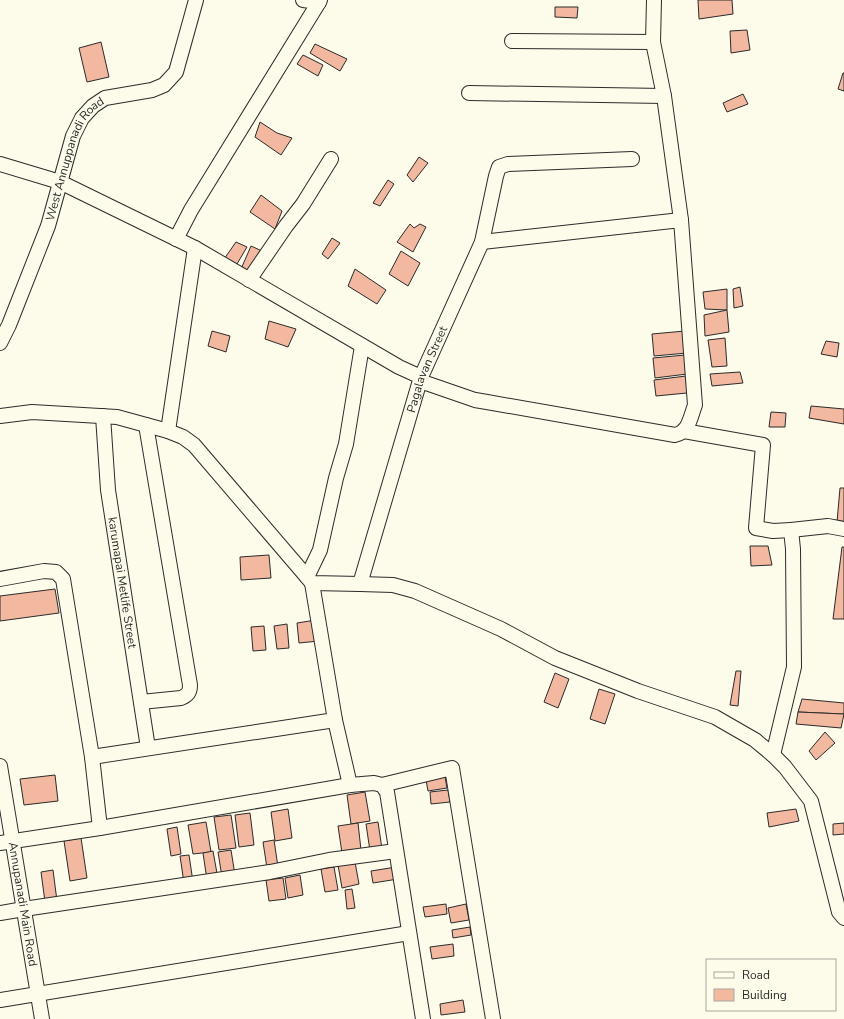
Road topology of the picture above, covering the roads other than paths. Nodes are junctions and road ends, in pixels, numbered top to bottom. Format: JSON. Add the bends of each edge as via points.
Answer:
{"nodes":[{"id":1,"x":196,"y":0,"type":"edge"},
{"id":2,"x":303,"y":0,"type":"edge"},
{"id":3,"x":654,"y":0,"type":"edge"},
{"id":4,"x":320,"y":1,"type":"edge"},
{"id":5,"x":512,"y":41,"type":"dead end"},
{"id":6,"x":654,"y":42,"type":"junction"},
{"id":7,"x":469,"y":93,"type":"dead end"},
{"id":8,"x":664,"y":96,"type":"junction"},
{"id":9,"x":632,"y":159,"type":"dead end"},
{"id":10,"x":331,"y":160,"type":"dead end"},
{"id":11,"x":0,"y":164,"type":"edge"},
{"id":12,"x":60,"y":182,"type":"junction"},
{"id":13,"x":680,"y":220,"type":"junction"},
{"id":14,"x":176,"y":239,"type":"junction"},
{"id":15,"x":482,"y":242,"type":"junction"},
{"id":16,"x":195,"y":248,"type":"junction"},
{"id":17,"x":249,"y":280,"type":"junction"},
{"id":18,"x":0,"y":343,"type":"edge"},
{"id":19,"x":362,"y":346,"type":"junction"},
{"id":20,"x":421,"y":379,"type":"junction"},
{"id":21,"x":0,"y":416,"type":"edge"},
{"id":22,"x":103,"y":416,"type":"junction"},
{"id":23,"x":146,"y":425,"type":"junction"},
{"id":24,"x":168,"y":431,"type":"junction"},
{"id":25,"x":684,"y":431,"type":"junction"},
{"id":26,"x":844,"y":529,"type":"edge"},
{"id":27,"x":791,"y":530,"type":"junction"},
{"id":28,"x":0,"y":579,"type":"edge"},
{"id":29,"x":309,"y":580,"type":"junction"},
{"id":30,"x":360,"y":584,"type":"junction"},
{"id":31,"x":141,"y":702,"type":"junction"},
{"id":32,"x":335,"y":720,"type":"junction"},
{"id":33,"x":148,"y":748,"type":"junction"},
{"id":34,"x":773,"y":754,"type":"junction"},
{"id":35,"x":92,"y":757,"type":"junction"},
{"id":36,"x":0,"y":766,"type":"edge"},
{"id":37,"x":350,"y":785,"type":"junction"},
{"id":38,"x":382,"y":785,"type":"junction"},
{"id":39,"x":100,"y":828,"type":"junction"},
{"id":40,"x":6,"y":842,"type":"edge"},
{"id":41,"x":396,"y":851,"type":"junction"},
{"id":42,"x":24,"y":909,"type":"junction"},
{"id":43,"x":0,"y":913,"type":"edge"},
{"id":44,"x":844,"y":918,"type":"edge"},
{"id":45,"x":409,"y":933,"type":"junction"},
{"id":46,"x":38,"y":993,"type":"junction"},
{"id":47,"x":0,"y":1000,"type":"edge"},
{"id":48,"x":42,"y":1019,"type":"edge"},
{"id":49,"x":422,"y":1019,"type":"edge"},
{"id":50,"x":493,"y":1019,"type":"edge"}],
"edges":[{"from":1,"to":12,"type":"street","name":"West Annuppanadi Road","via":[[176,72],[164,85],[152,90],[105,98],[92,106],[82,118],[73,136]]},
{"from":2,"to":4,"type":"street"},
{"from":3,"to":6,"type":"street"},
{"from":4,"to":14,"type":"street","via":[[191,210]]},
{"from":5,"to":6,"type":"street"},
{"from":6,"to":8,"type":"street"},
{"from":7,"to":8,"type":"street"},
{"from":8,"to":13,"type":"street"},
{"from":9,"to":15,"type":"street","name":"Pagalavan Street","via":[[508,164],[499,168]]},
{"from":10,"to":17,"type":"street"},
{"from":11,"to":12,"type":"street"},
{"from":12,"to":14,"type":"street"},
{"from":12,"to":18,"type":"street","name":"West Annuppanadi Road","via":[[48,226]]},
{"from":13,"to":15,"type":"street"},
{"from":13,"to":25,"type":"street","via":[[695,405]]},
{"from":14,"to":16,"type":"street"},
{"from":15,"to":20,"type":"street","name":"Pagalavan Street"},
{"from":16,"to":17,"type":"street"},
{"from":16,"to":24,"type":"street"},
{"from":17,"to":19,"type":"street"},
{"from":19,"to":20,"type":"street"},
{"from":19,"to":29,"type":"street","via":[[346,444],[320,550]]},
{"from":20,"to":25,"type":"street","via":[[475,400],[675,435]]},
{"from":20,"to":30,"type":"street","name":"Pagalavan Street"},
{"from":21,"to":22,"type":"street","via":[[32,412]]},
{"from":22,"to":23,"type":"street"},
{"from":22,"to":31,"type":"street","name":"karumapai Metlife Street","via":[[108,490]]},
{"from":23,"to":24,"type":"street"},
{"from":23,"to":31,"type":"street","via":[[190,691],[182,698]]},
{"from":24,"to":29,"type":"street","via":[[194,445]]},
{"from":25,"to":27,"type":"street","via":[[763,445],[756,528],[772,531]]},
{"from":26,"to":27,"type":"street","via":[[828,526]]},
{"from":27,"to":34,"type":"street","via":[[794,667]]},
{"from":28,"to":35,"type":"street","via":[[44,571],[56,572],[63,579]]},
{"from":29,"to":30,"type":"street"},
{"from":29,"to":32,"type":"street"},
{"from":30,"to":34,"type":"street","via":[[393,585],[415,591],[501,629],[555,658],[638,691],[715,717],[755,740]]},
{"from":31,"to":33,"type":"street","name":"karumapai Metlife Street"},
{"from":32,"to":33,"type":"street"},
{"from":32,"to":37,"type":"street"},
{"from":33,"to":35,"type":"street"},
{"from":34,"to":44,"type":"street","via":[[811,801],[839,912]]},
{"from":35,"to":39,"type":"street"},
{"from":36,"to":40,"type":"street","name":"Annupanadi Main Road"},
{"from":37,"to":38,"type":"street"},
{"from":37,"to":39,"type":"street"},
{"from":38,"to":41,"type":"street","via":[[387,792]]},
{"from":38,"to":50,"type":"street","via":[[452,768]]},
{"from":39,"to":40,"type":"street"},
{"from":40,"to":42,"type":"street","name":"Annupanadi Main Road"},
{"from":41,"to":42,"type":"street"},
{"from":41,"to":45,"type":"street"},
{"from":42,"to":43,"type":"street"},
{"from":42,"to":46,"type":"street","name":"Annupanadi Main Road"},
{"from":45,"to":46,"type":"street"},
{"from":45,"to":49,"type":"street"},
{"from":46,"to":47,"type":"street"},
{"from":46,"to":48,"type":"street","name":"Annupanadi Main Road"}]}
